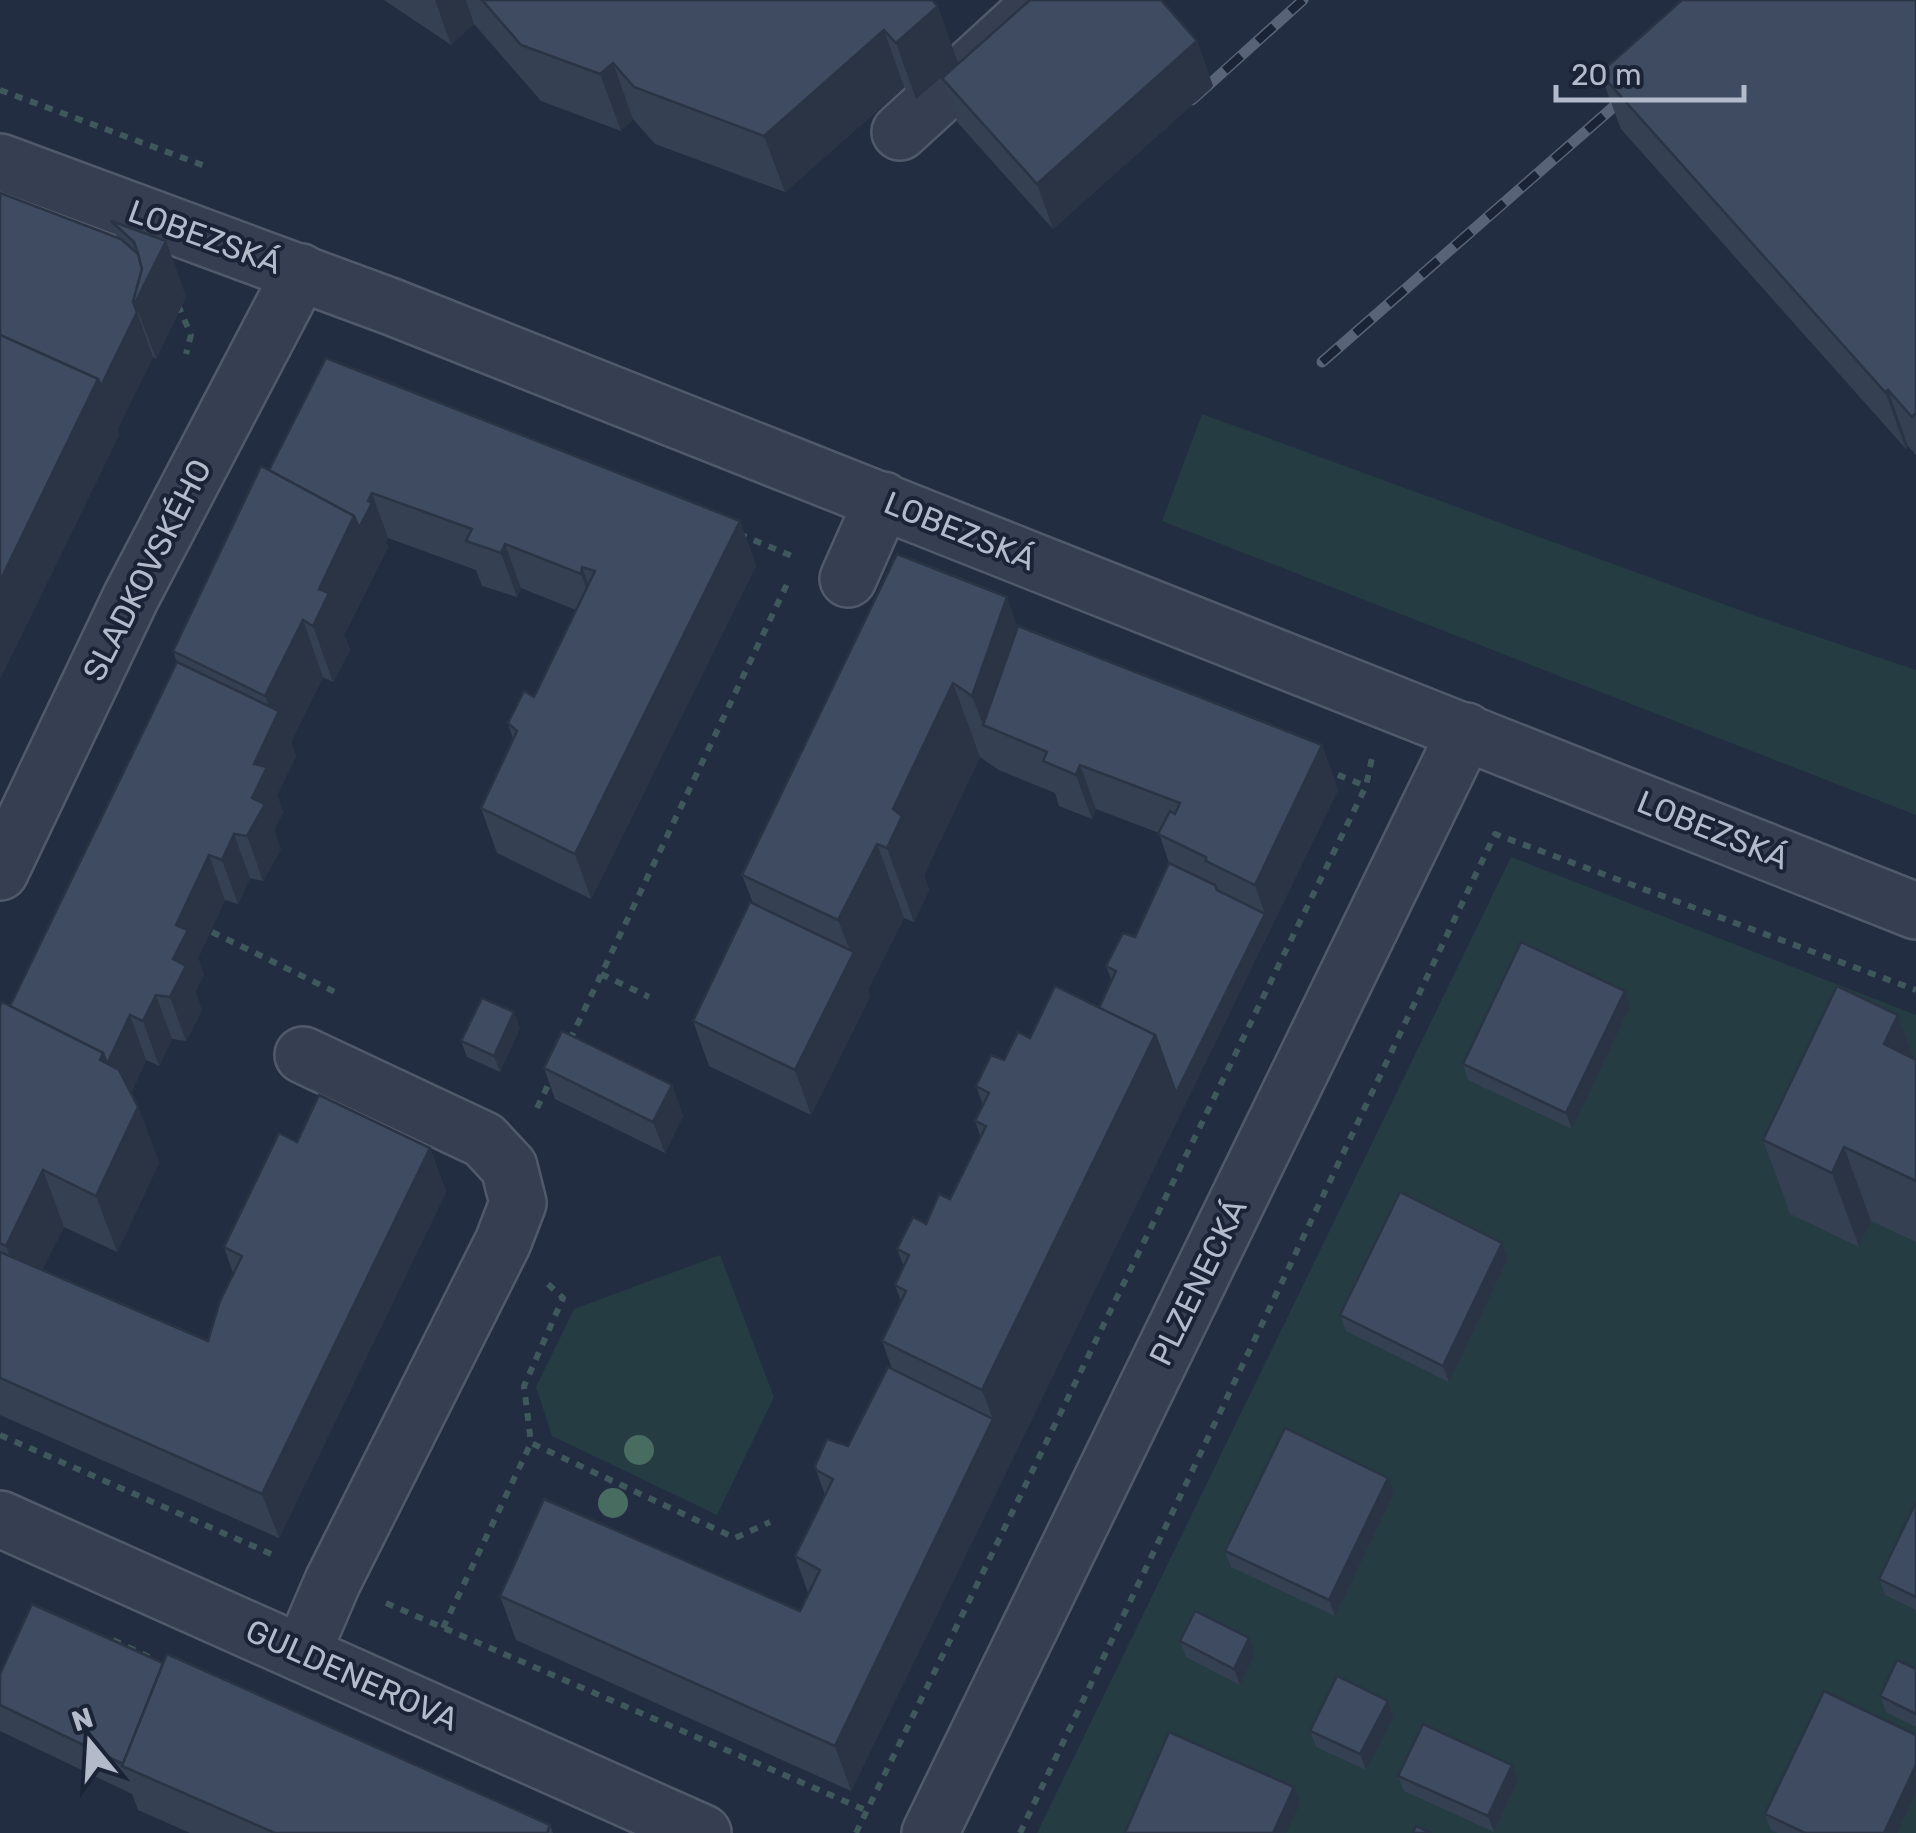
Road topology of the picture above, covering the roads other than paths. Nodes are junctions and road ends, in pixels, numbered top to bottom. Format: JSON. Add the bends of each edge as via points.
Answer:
{"nodes":[{"id":1,"x":1044,"y":0,"type":"edge"},
{"id":2,"x":900,"y":132,"type":"dead end"},
{"id":3,"x":0,"y":162,"type":"edge"},
{"id":4,"x":301,"y":272,"type":"junction"},
{"id":5,"x":883,"y":500,"type":"junction"},
{"id":6,"x":848,"y":579,"type":"road end"},
{"id":7,"x":1466,"y":730,"type":"junction"},
{"id":8,"x":0,"y":872,"type":"edge"},
{"id":9,"x":1916,"y":911,"type":"edge"},
{"id":10,"x":303,"y":1055,"type":"dead end"},
{"id":11,"x":0,"y":1519,"type":"edge"},
{"id":12,"x":302,"y":1653,"type":"junction"},
{"id":13,"x":906,"y":1826,"type":"edge"},
{"id":14,"x":703,"y":1833,"type":"edge"}],
"edges":[{"from":1,"to":2,"type":"street"},
{"from":3,"to":4,"type":"street","name":"LOBEZSKÁ"},
{"from":4,"to":5,"type":"street","name":"LOBEZSKÁ"},
{"from":4,"to":8,"type":"street","name":"SLADKOVSKÉHO","via":[[131,597]]},
{"from":5,"to":6,"type":"street"},
{"from":5,"to":7,"type":"street","name":"LOBEZSKÁ"},
{"from":7,"to":9,"type":"street","name":"LOBEZSKÁ"},
{"from":7,"to":13,"type":"street","name":"PLZENECKÁ"},
{"from":10,"to":12,"type":"street","via":[[484,1140],[509,1167],[518,1202]]},
{"from":11,"to":12,"type":"street","name":"GULDENEROVA"},
{"from":12,"to":14,"type":"street","name":"GULDENEROVA"}]}
